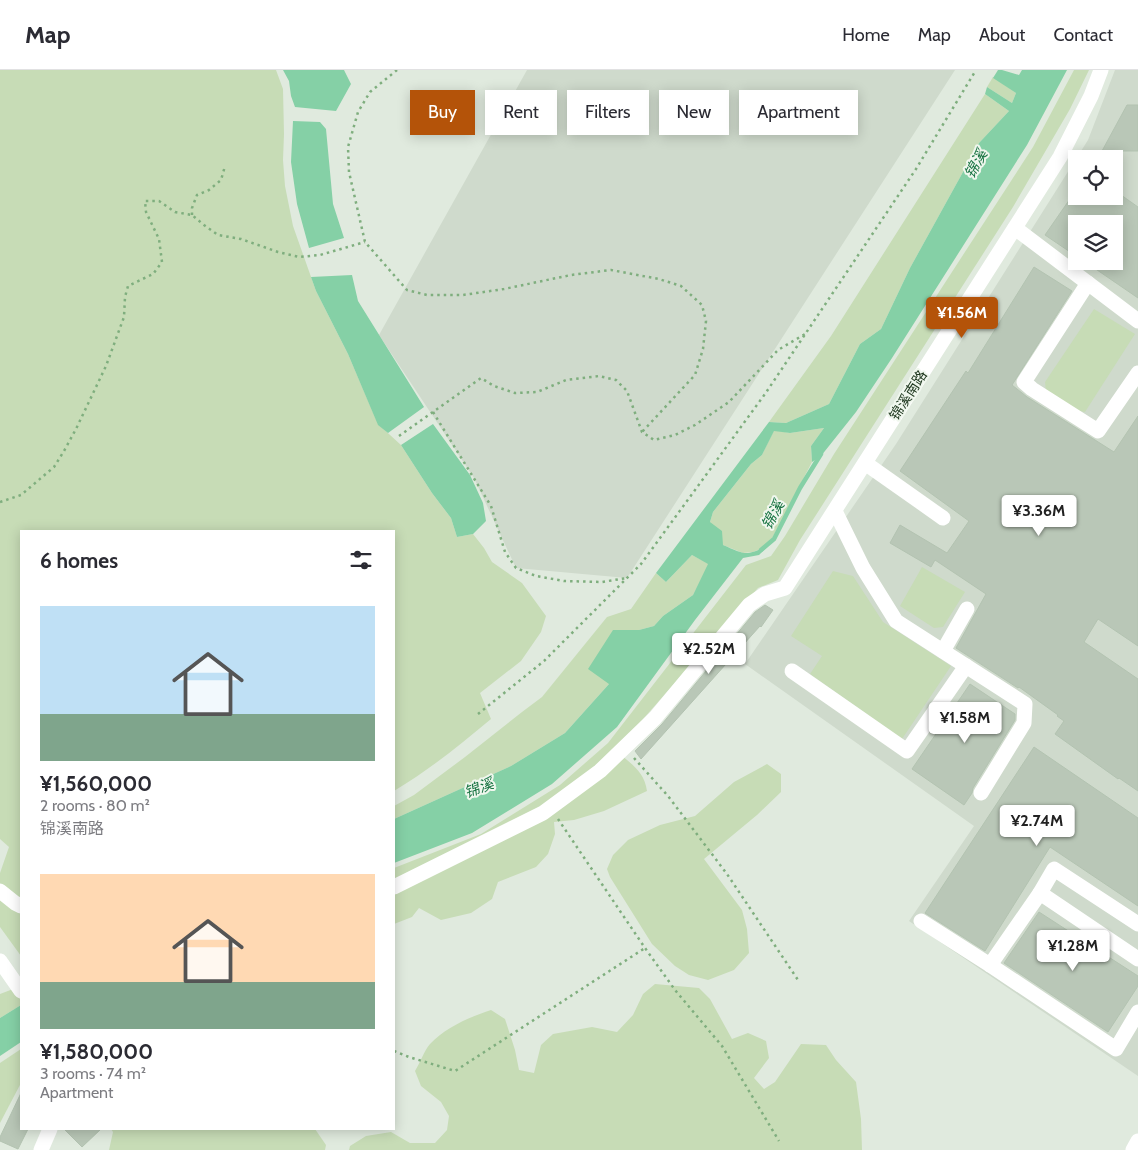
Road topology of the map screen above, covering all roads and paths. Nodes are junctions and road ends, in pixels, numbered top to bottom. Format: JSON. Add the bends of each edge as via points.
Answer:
{"nodes":[{"id":1,"x":397,"y":70,"type":"edge"},
{"id":2,"x":976,"y":70,"type":"edge"},
{"id":3,"x":1101,"y":70,"type":"edge"},
{"id":4,"x":225,"y":166,"type":"dead end"},
{"id":5,"x":192,"y":215,"type":"junction"},
{"id":6,"x":1015,"y":228,"type":"junction"},
{"id":7,"x":365,"y":242,"type":"junction"},
{"id":8,"x":1088,"y":283,"type":"junction"},
{"id":9,"x":1138,"y":321,"type":"edge"},
{"id":10,"x":806,"y":333,"type":"junction"},
{"id":11,"x":1138,"y":373,"type":"edge"},
{"id":12,"x":433,"y":412,"type":"junction"},
{"id":13,"x":642,"y":432,"type":"junction"},
{"id":14,"x":399,"y":436,"type":"dead end"},
{"id":15,"x":865,"y":463,"type":"junction"},
{"id":16,"x":0,"y":502,"type":"edge"},
{"id":17,"x":835,"y":511,"type":"junction"},
{"id":18,"x":943,"y":518,"type":"dead end"},
{"id":19,"x":627,"y":578,"type":"junction"},
{"id":20,"x":967,"y":609,"type":"dead end"},
{"id":21,"x":942,"y":651,"type":"junction"},
{"id":22,"x":966,"y":666,"type":"junction"},
{"id":23,"x":792,"y":671,"type":"dead end"},
{"id":24,"x":478,"y":714,"type":"dead end"},
{"id":25,"x":624,"y":748,"type":"junction"},
{"id":26,"x":981,"y":793,"type":"dead end"},
{"id":27,"x":550,"y":807,"type":"junction"},
{"id":28,"x":395,"y":887,"type":"edge"},
{"id":29,"x":0,"y":890,"type":"edge"},
{"id":30,"x":1040,"y":893,"type":"junction"},
{"id":31,"x":20,"y":906,"type":"edge"},
{"id":32,"x":920,"y":921,"type":"dead end"},
{"id":33,"x":1138,"y":924,"type":"edge"},
{"id":34,"x":645,"y":948,"type":"junction"},
{"id":35,"x":1138,"y":959,"type":"edge"},
{"id":36,"x":990,"y":965,"type":"junction"},
{"id":37,"x":4,"y":966,"type":"edge"},
{"id":38,"x":798,"y":980,"type":"dead end"},
{"id":39,"x":20,"y":989,"type":"edge"},
{"id":40,"x":1138,"y":1012,"type":"edge"},
{"id":41,"x":395,"y":1051,"type":"edge"},
{"id":42,"x":50,"y":1130,"type":"edge"},
{"id":43,"x":779,"y":1141,"type":"dead end"},
{"id":44,"x":1138,"y":1141,"type":"edge"},
{"id":45,"x":40,"y":1150,"type":"edge"},
{"id":46,"x":1133,"y":1150,"type":"edge"}],
"edges":[{"from":1,"to":7,"type":"path","via":[[370,92],[358,112],[348,147],[349,172]]},
{"from":2,"to":10,"type":"path","via":[[916,169]]},
{"from":3,"to":6,"type":"street","name":"锦溪南路","via":[[1060,157]]},
{"from":4,"to":5,"type":"path","via":[[221,180],[197,195]]},
{"from":5,"to":7,"type":"path","via":[[218,235],[299,257]]},
{"from":5,"to":16,"type":"path","via":[[175,212],[159,201],[145,201],[146,212],[159,239],[162,262],[152,274],[128,286],[124,297],[124,316],[106,366],[54,467],[21,495]]},
{"from":6,"to":8,"type":"street"},
{"from":6,"to":15,"type":"street","name":"锦溪南路"},
{"from":7,"to":13,"type":"path","via":[[407,290],[427,295],[463,295],[611,270],[681,286],[702,305],[706,321],[703,349],[695,375]]},
{"from":8,"to":9,"type":"street"},
{"from":8,"to":11,"type":"street","via":[[1024,382],[1098,431]]},
{"from":10,"to":13,"type":"path","via":[[778,350],[729,402],[695,425],[675,435],[654,440]]},
{"from":10,"to":19,"type":"path","via":[[647,556]]},
{"from":12,"to":13,"type":"path","via":[[481,378],[515,393],[537,392],[566,380],[599,376],[616,380],[627,391]]},
{"from":12,"to":14,"type":"path"},
{"from":12,"to":19,"type":"path","via":[[491,506],[505,552],[516,568],[564,581],[602,582]]},
{"from":15,"to":17,"type":"street","name":"锦溪南路"},
{"from":15,"to":18,"type":"street"},
{"from":17,"to":21,"type":"street","via":[[863,568],[896,621]]},
{"from":17,"to":25,"type":"street","name":"锦溪南路","via":[[785,588],[765,594],[749,605],[655,718]]},
{"from":19,"to":24,"type":"path","via":[[544,662]]},
{"from":20,"to":21,"type":"street"},
{"from":21,"to":22,"type":"street"},
{"from":22,"to":23,"type":"street","via":[[907,751]]},
{"from":22,"to":26,"type":"street","via":[[1026,704],[1024,723]]},
{"from":25,"to":27,"type":"street","via":[[600,772]]},
{"from":25,"to":38,"type":"path","via":[[668,796],[709,850]]},
{"from":27,"to":28,"type":"street"},
{"from":27,"to":34,"type":"path"},
{"from":29,"to":31,"type":"street"},
{"from":30,"to":33,"type":"street","via":[[1054,869]]},
{"from":30,"to":35,"type":"street"},
{"from":30,"to":36,"type":"street"},
{"from":32,"to":36,"type":"street"},
{"from":34,"to":41,"type":"path","via":[[455,1071]]},
{"from":34,"to":43,"type":"path","via":[[722,1046]]},
{"from":36,"to":40,"type":"street","via":[[1116,1049]]},
{"from":37,"to":39,"type":"street"},
{"from":42,"to":45,"type":"street"},
{"from":44,"to":46,"type":"street"}]}
